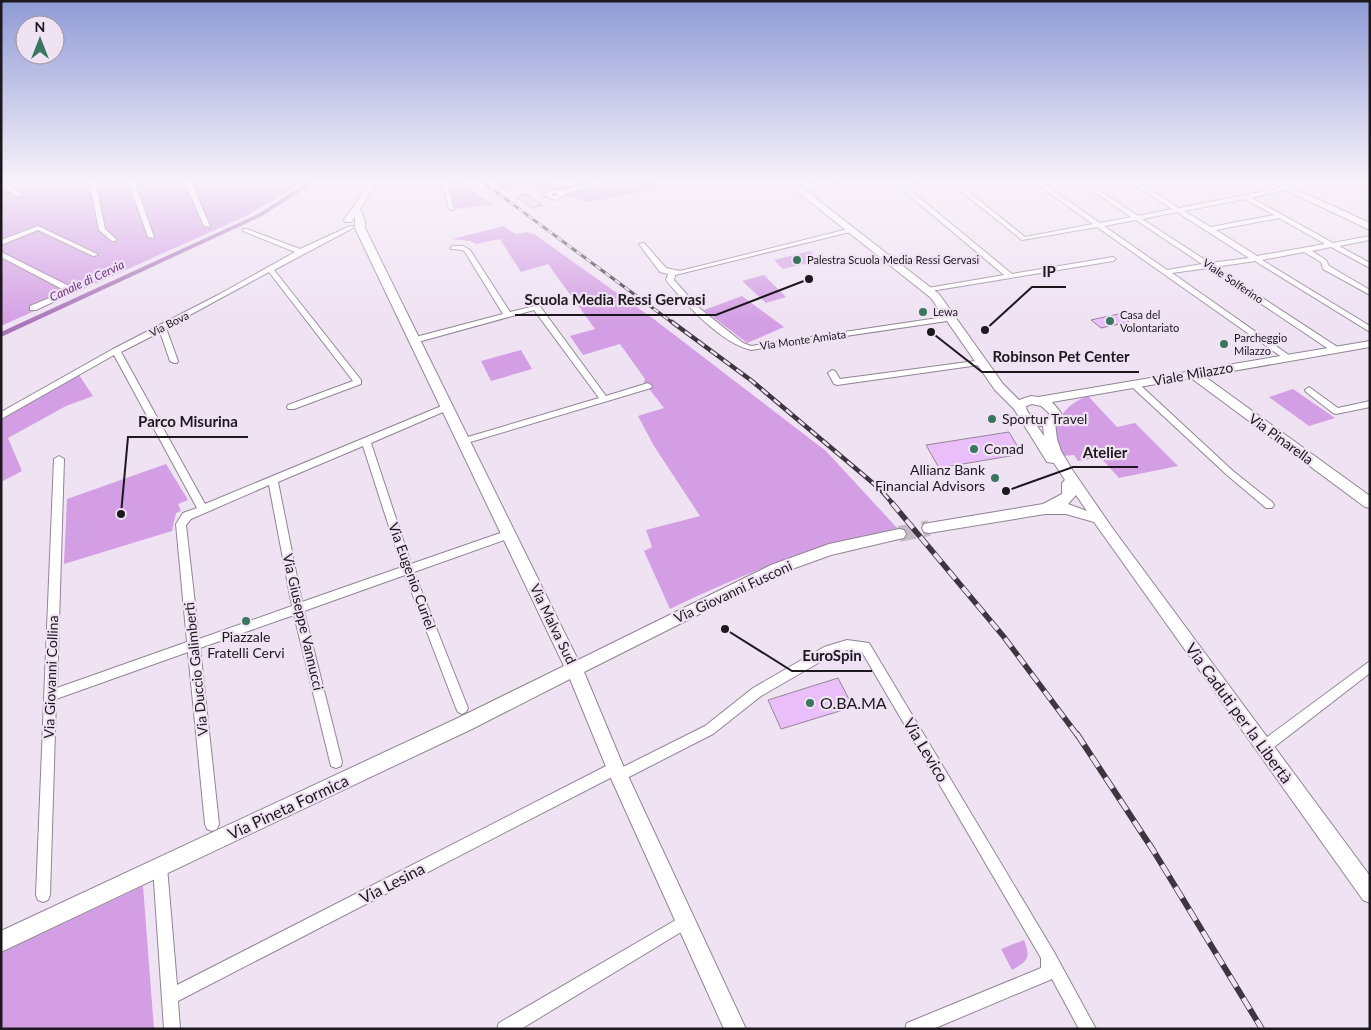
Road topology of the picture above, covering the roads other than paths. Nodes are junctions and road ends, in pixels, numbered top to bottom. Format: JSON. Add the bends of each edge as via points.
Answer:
{"nodes":[{"id":1,"x":38,"y":228,"type":"edge"},
{"id":2,"x":38,"y":228,"type":"edge"},
{"id":3,"x":102,"y":228,"type":"edge"},
{"id":4,"x":148,"y":228,"type":"edge"},
{"id":5,"x":344,"y":228,"type":"edge"},
{"id":6,"x":357,"y":228,"type":"edge"},
{"id":7,"x":849,"y":228,"type":"edge"},
{"id":8,"x":952,"y":228,"type":"edge"},
{"id":9,"x":1010,"y":228,"type":"edge"},
{"id":10,"x":1082,"y":228,"type":"edge"},
{"id":11,"x":1102,"y":228,"type":"edge"},
{"id":12,"x":1152,"y":228,"type":"edge"},
{"id":13,"x":1205,"y":228,"type":"edge"},
{"id":14,"x":1218,"y":228,"type":"edge"},
{"id":15,"x":1301,"y":228,"type":"edge"},
{"id":16,"x":245,"y":230,"type":"dead end"},
{"id":17,"x":852,"y":230,"type":"junction"},
{"id":18,"x":1208,"y":230,"type":"junction"},
{"id":19,"x":151,"y":237,"type":"dead end"},
{"id":20,"x":1370,"y":238,"type":"edge"},
{"id":21,"x":114,"y":240,"type":"dead end"},
{"id":22,"x":1,"y":243,"type":"edge"},
{"id":23,"x":642,"y":244,"type":"dead end"},
{"id":24,"x":1332,"y":246,"type":"junction"},
{"id":25,"x":453,"y":248,"type":"dead end"},
{"id":26,"x":1306,"y":250,"type":"junction"},
{"id":27,"x":300,"y":252,"type":"junction"},
{"id":28,"x":1,"y":254,"type":"edge"},
{"id":29,"x":95,"y":255,"type":"dead end"},
{"id":30,"x":1114,"y":259,"type":"dead end"},
{"id":31,"x":1254,"y":259,"type":"junction"},
{"id":32,"x":1210,"y":266,"type":"junction"},
{"id":33,"x":1370,"y":266,"type":"edge"},
{"id":34,"x":271,"y":270,"type":"junction"},
{"id":35,"x":1165,"y":272,"type":"junction"},
{"id":36,"x":672,"y":273,"type":"junction"},
{"id":37,"x":1010,"y":276,"type":"junction"},
{"id":38,"x":928,"y":290,"type":"junction"},
{"id":39,"x":1370,"y":293,"type":"edge"},
{"id":40,"x":33,"y":308,"type":"dead end"},
{"id":41,"x":508,"y":315,"type":"junction"},
{"id":42,"x":951,"y":318,"type":"junction"},
{"id":43,"x":162,"y":328,"type":"junction"},
{"id":44,"x":1370,"y":330,"type":"edge"},
{"id":45,"x":415,"y":340,"type":"junction"},
{"id":46,"x":1370,"y":344,"type":"edge"},
{"id":47,"x":116,"y":350,"type":"junction"},
{"id":48,"x":1336,"y":350,"type":"junction"},
{"id":49,"x":1289,"y":358,"type":"junction"},
{"id":50,"x":174,"y":361,"type":"dead end"},
{"id":51,"x":984,"y":364,"type":"junction"},
{"id":52,"x":832,"y":373,"type":"dead end"},
{"id":53,"x":1193,"y":374,"type":"junction"},
{"id":54,"x":1135,"y":385,"type":"junction"},
{"id":55,"x":648,"y":386,"type":"dead end"},
{"id":56,"x":1099,"y":390,"type":"junction"},
{"id":57,"x":1309,"y":390,"type":"dead end"},
{"id":58,"x":604,"y":399,"type":"junction"},
{"id":59,"x":1035,"y":400,"type":"junction"},
{"id":60,"x":1370,"y":404,"type":"edge"},
{"id":61,"x":291,"y":407,"type":"dead end"},
{"id":62,"x":447,"y":407,"type":"junction"},
{"id":63,"x":1022,"y":412,"type":"junction"},
{"id":64,"x":1,"y":416,"type":"edge"},
{"id":65,"x":1052,"y":418,"type":"junction"},
{"id":66,"x":464,"y":441,"type":"junction"},
{"id":67,"x":366,"y":442,"type":"junction"},
{"id":68,"x":59,"y":459,"type":"dead end"},
{"id":69,"x":273,"y":480,"type":"junction"},
{"id":70,"x":1069,"y":483,"type":"junction"},
{"id":71,"x":1082,"y":497,"type":"junction"},
{"id":72,"x":1370,"y":503,"type":"edge"},
{"id":73,"x":1268,"y":505,"type":"dead end"},
{"id":74,"x":1045,"y":508,"type":"junction"},
{"id":75,"x":203,"y":509,"type":"junction"},
{"id":76,"x":1066,"y":509,"type":"junction"},
{"id":77,"x":1092,"y":518,"type":"junction"},
{"id":78,"x":929,"y":528,"type":"tunnel mouth"},
{"id":79,"x":1108,"y":533,"type":"junction"},
{"id":80,"x":509,"y":534,"type":"junction"},
{"id":81,"x":899,"y":534,"type":"tunnel mouth"},
{"id":82,"x":408,"y":570,"type":"junction"},
{"id":83,"x":298,"y":609,"type":"junction"},
{"id":84,"x":193,"y":646,"type":"junction"},
{"id":85,"x":1370,"y":666,"type":"edge"},
{"id":86,"x":574,"y":669,"type":"junction"},
{"id":87,"x":50,"y":696,"type":"junction"},
{"id":88,"x":462,"y":708,"type":"dead end"},
{"id":89,"x":1264,"y":747,"type":"junction"},
{"id":90,"x":336,"y":762,"type":"dead end"},
{"id":91,"x":617,"y":772,"type":"junction"},
{"id":92,"x":212,"y":824,"type":"dead end"},
{"id":93,"x":160,"y":867,"type":"junction"},
{"id":94,"x":1370,"y":894,"type":"edge"},
{"id":95,"x":43,"y":895,"type":"dead end"},
{"id":96,"x":686,"y":922,"type":"junction"},
{"id":97,"x":1,"y":942,"type":"edge"},
{"id":98,"x":1049,"y":957,"type":"junction"},
{"id":99,"x":170,"y":997,"type":"junction"},
{"id":100,"x":172,"y":1029,"type":"edge"},
{"id":101,"x":505,"y":1029,"type":"edge"},
{"id":102,"x":736,"y":1029,"type":"edge"},
{"id":103,"x":913,"y":1029,"type":"edge"},
{"id":104,"x":1088,"y":1029,"type":"edge"}],
"edges":[{"from":1,"to":22,"type":"street"},
{"from":2,"to":29,"type":"street"},
{"from":3,"to":21,"type":"street"},
{"from":4,"to":19,"type":"street"},
{"from":5,"to":27,"type":"street","name":"Via Bova"},
{"from":6,"to":45,"type":"street","name":"Via Malva Sud"},
{"from":7,"to":17,"type":"street","name":"Via Caduti per la Libertà"},
{"from":8,"to":37,"type":"street"},
{"from":9,"to":10,"type":"street","via":[[1024,239]]},
{"from":11,"to":35,"type":"street"},
{"from":12,"to":32,"type":"street","name":"Viale Solferino"},
{"from":13,"to":18,"type":"street"},
{"from":14,"to":18,"type":"street"},
{"from":15,"to":24,"type":"street"},
{"from":16,"to":27,"type":"street"},
{"from":17,"to":36,"type":"street"},
{"from":17,"to":38,"type":"street","name":"Via Caduti per la Libertà"},
{"from":18,"to":31,"type":"street"},
{"from":20,"to":24,"type":"street"},
{"from":23,"to":36,"type":"street","name":"Via Monte Amiata","via":[[663,270]]},
{"from":24,"to":26,"type":"street"},
{"from":24,"to":33,"type":"street"},
{"from":25,"to":41,"type":"street","via":[[468,251]]},
{"from":26,"to":31,"type":"street"},
{"from":26,"to":39,"type":"street","via":[[1324,261],[1326,267]]},
{"from":27,"to":34,"type":"street","name":"Via Bova"},
{"from":28,"to":40,"type":"street","via":[[72,291]]},
{"from":30,"to":37,"type":"street"},
{"from":31,"to":32,"type":"street"},
{"from":31,"to":44,"type":"street"},
{"from":32,"to":35,"type":"street"},
{"from":32,"to":48,"type":"street","name":"Viale Solferino"},
{"from":34,"to":43,"type":"street","name":"Via Bova"},
{"from":34,"to":61,"type":"street","via":[[358,382]]},
{"from":35,"to":49,"type":"street"},
{"from":36,"to":42,"type":"street","name":"Via Monte Amiata","via":[[670,280],[694,309],[740,345],[751,348]]},
{"from":37,"to":38,"type":"street"},
{"from":38,"to":42,"type":"street","name":"Via Caduti per la Libertà"},
{"from":41,"to":45,"type":"street"},
{"from":41,"to":58,"type":"street","via":[[536,307]]},
{"from":42,"to":51,"type":"street","name":"Via Caduti per la Libertà"},
{"from":43,"to":47,"type":"street","name":"Via Bova"},
{"from":43,"to":50,"type":"street"},
{"from":45,"to":62,"type":"street","name":"Via Malva Sud"},
{"from":46,"to":48,"type":"street","name":"Viale Milazzo"},
{"from":47,"to":64,"type":"street","name":"Via Bova"},
{"from":47,"to":75,"type":"street"},
{"from":48,"to":49,"type":"street","name":"Viale Milazzo"},
{"from":49,"to":53,"type":"street","name":"Viale Milazzo"},
{"from":51,"to":52,"type":"street","via":[[837,382]]},
{"from":51,"to":59,"type":"street","name":"Via Caduti per la Libertà","via":[[1004,386]]},
{"from":51,"to":63,"type":"street","name":"Via Caduti per la Libertà","via":[[999,387]]},
{"from":53,"to":54,"type":"street","name":"Viale Milazzo"},
{"from":53,"to":72,"type":"street","name":"Via Pinarella"},
{"from":54,"to":56,"type":"street","name":"Viale Milazzo"},
{"from":54,"to":73,"type":"street","name":"Viale Milazzo"},
{"from":55,"to":58,"type":"street"},
{"from":56,"to":59,"type":"street","name":"Viale Milazzo"},
{"from":56,"to":65,"type":"street","name":"Viale Milazzo","via":[[1070,399]]},
{"from":57,"to":60,"type":"street","via":[[1336,411]]},
{"from":58,"to":66,"type":"street"},
{"from":59,"to":63,"type":"street","via":[[1023,402]]},
{"from":59,"to":65,"type":"street","name":"Via Caduti per la Libertà","via":[[1052,407]]},
{"from":62,"to":66,"type":"street","name":"Via Malva Sud"},
{"from":62,"to":67,"type":"street"},
{"from":63,"to":65,"type":"street","via":[[1040,422]]},
{"from":63,"to":70,"type":"street","name":"Via Caduti per la Libertà"},
{"from":65,"to":71,"type":"street","name":"Via Caduti per la Libertà","via":[[1051,442]]},
{"from":66,"to":80,"type":"street","name":"Via Malva Sud"},
{"from":67,"to":69,"type":"street"},
{"from":67,"to":82,"type":"street","name":"Via Eugenio Curiel"},
{"from":68,"to":87,"type":"street","name":"Via Giovanni Collina"},
{"from":69,"to":75,"type":"street"},
{"from":69,"to":83,"type":"street","name":"Via Giuseppe Vannucci"},
{"from":70,"to":71,"type":"street","name":"Via Caduti per la Libertà"},
{"from":70,"to":74,"type":"street","via":[[1069,496]]},
{"from":71,"to":76,"type":"street"},
{"from":71,"to":77,"type":"street","name":"Via Caduti per la Libertà"},
{"from":71,"to":79,"type":"street","name":"Via Caduti per la Libertà","via":[[1099,516]]},
{"from":74,"to":76,"type":"street"},
{"from":74,"to":78,"type":"street"},
{"from":75,"to":84,"type":"street","name":"Via Duccio Galimberti","via":[[187,516],[182,524]]},
{"from":76,"to":77,"type":"street"},
{"from":77,"to":79,"type":"street","name":"Via Caduti per la Libertà"},
{"from":79,"to":89,"type":"street","name":"Via Caduti per la Libertà"},
{"from":80,"to":82,"type":"street"},
{"from":80,"to":86,"type":"street","name":"Via Malva Sud"},
{"from":81,"to":86,"type":"street","name":"Via Giovanni Fusconi","via":[[830,550],[776,569]]},
{"from":82,"to":83,"type":"street"},
{"from":82,"to":88,"type":"street","name":"Via Eugenio Curiel"},
{"from":83,"to":84,"type":"street"},
{"from":83,"to":90,"type":"street","name":"Via Giuseppe Vannucci"},
{"from":84,"to":87,"type":"street"},
{"from":84,"to":92,"type":"street","name":"Via Duccio Galimberti"},
{"from":85,"to":89,"type":"street"},
{"from":86,"to":91,"type":"street","name":"Via Malva Sud"},
{"from":86,"to":93,"type":"street","name":"Via Pineta Formica","via":[[359,775]]},
{"from":87,"to":95,"type":"street","name":"Via Giovanni Collina"},
{"from":89,"to":94,"type":"street","name":"Via Caduti per la Libertà"},
{"from":91,"to":96,"type":"street","name":"Via Malva Sud"},
{"from":91,"to":98,"type":"street","name":"Via Levico","via":[[709,730],[757,692],[828,651],[846,645],[865,647]]},
{"from":91,"to":99,"type":"street","name":"Via Lesina"},
{"from":93,"to":97,"type":"street","name":"Via Pineta Formica"},
{"from":93,"to":99,"type":"street"},
{"from":96,"to":101,"type":"street"},
{"from":96,"to":102,"type":"street","name":"Via Malva Sud"},
{"from":98,"to":103,"type":"street","via":[[1048,973]]},
{"from":98,"to":104,"type":"street"},
{"from":99,"to":100,"type":"street"}]}
